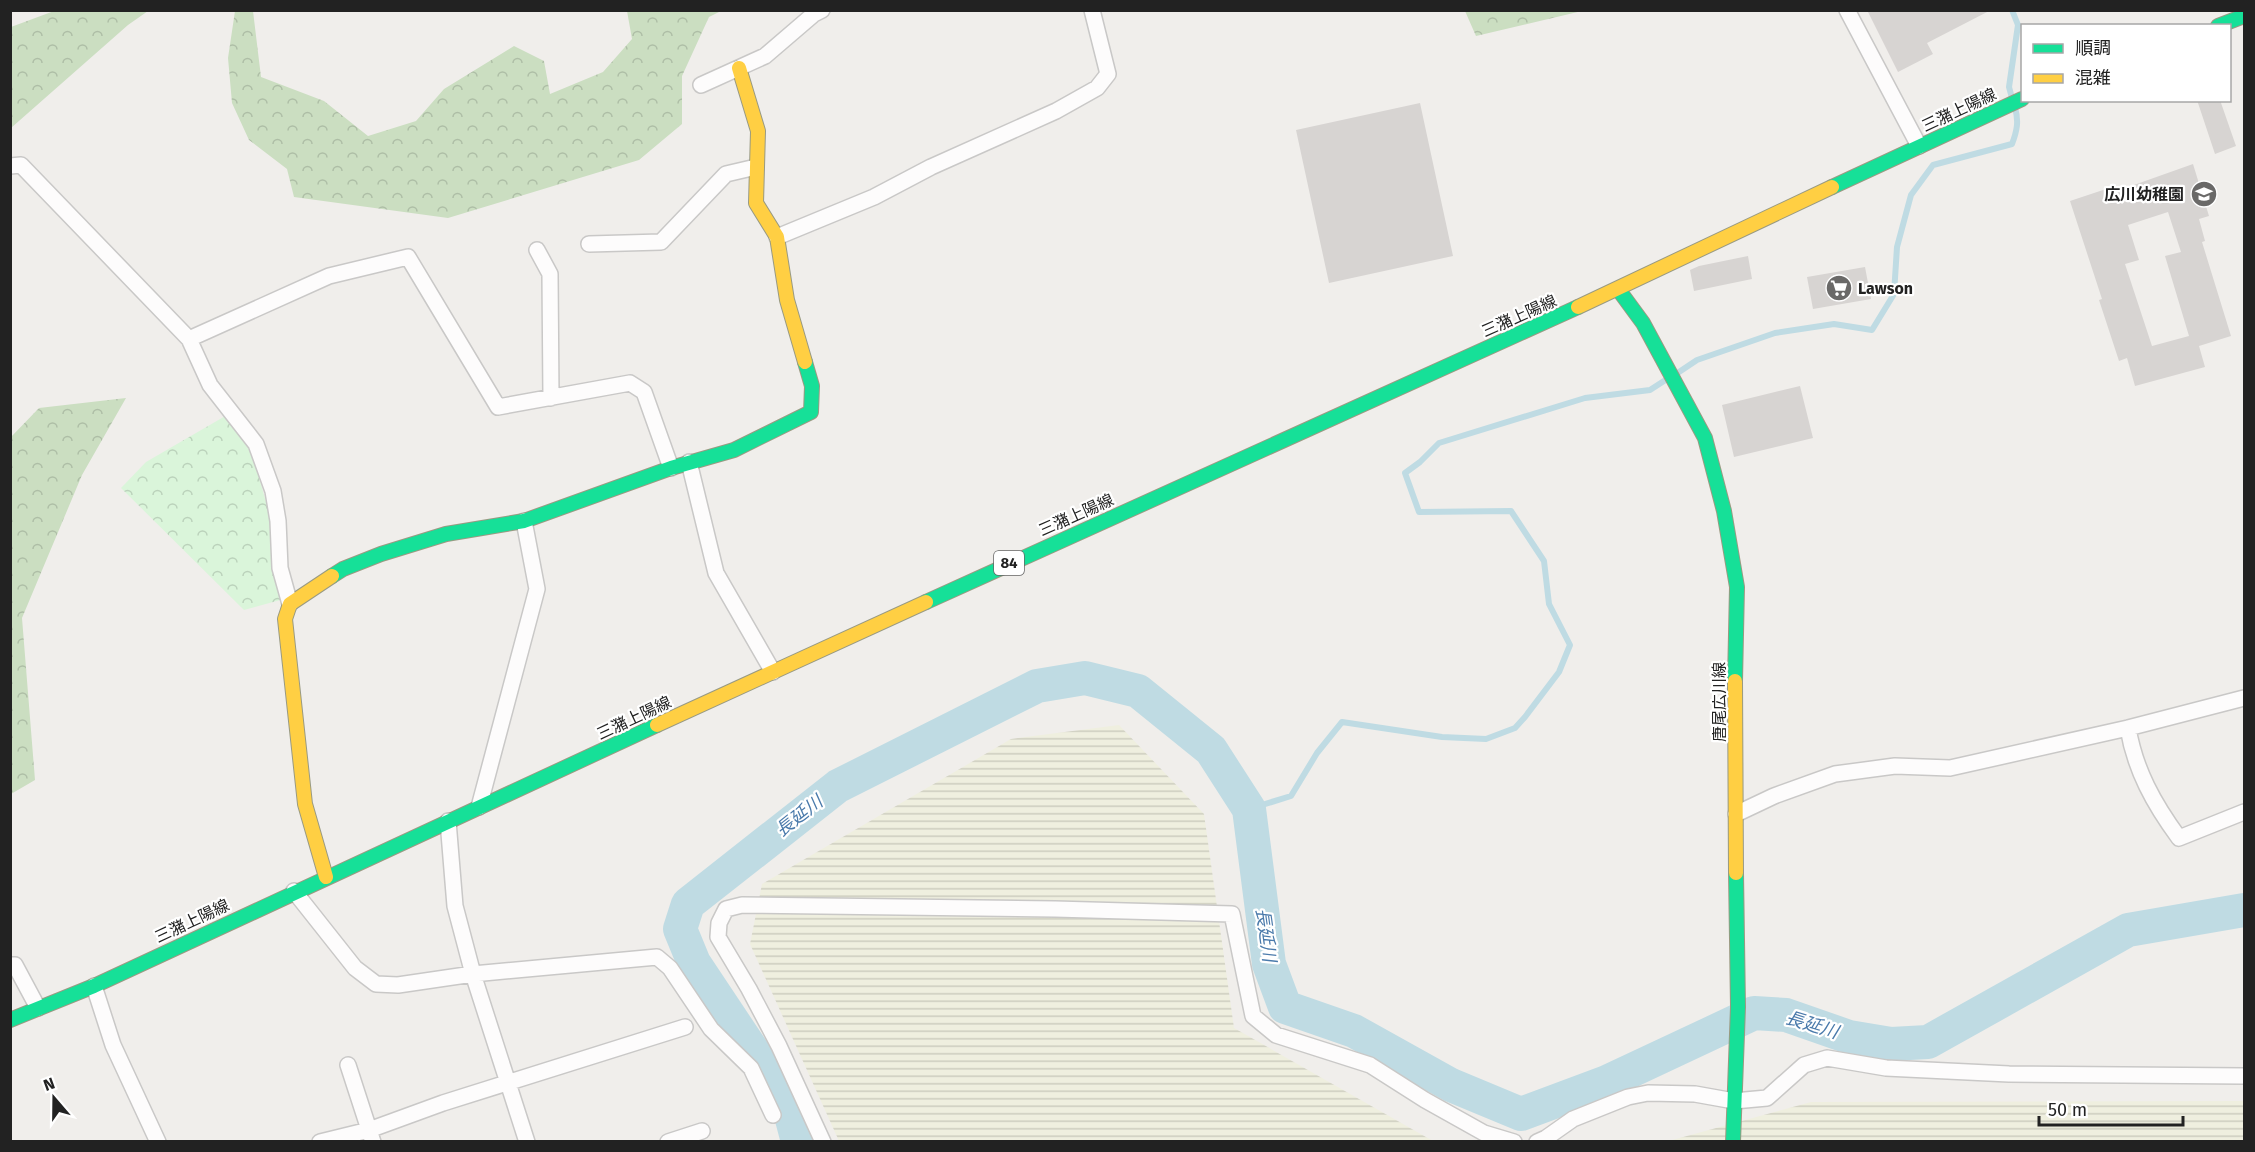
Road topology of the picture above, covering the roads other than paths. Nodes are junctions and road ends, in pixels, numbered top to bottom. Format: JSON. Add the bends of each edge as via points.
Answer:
{"nodes":[{"id":1,"x":822,"y":10,"type":"edge"},
{"id":2,"x":1092,"y":10,"type":"edge"},
{"id":3,"x":1847,"y":10,"type":"edge"},
{"id":4,"x":2244,"y":15,"type":"edge"},
{"id":5,"x":2223,"y":24,"type":"edge"},
{"id":6,"x":738,"y":68,"type":"junction"},
{"id":7,"x":701,"y":85,"type":"dead end"},
{"id":8,"x":2021,"y":99,"type":"edge"},
{"id":9,"x":1919,"y":146,"type":"junction"},
{"id":10,"x":10,"y":166,"type":"edge"},
{"id":11,"x":756,"y":166,"type":"junction"},
{"id":12,"x":777,"y":237,"type":"junction"},
{"id":13,"x":589,"y":244,"type":"dead end"},
{"id":14,"x":537,"y":249,"type":"dead end"},
{"id":15,"x":1618,"y":290,"type":"junction"},
{"id":16,"x":189,"y":339,"type":"junction"},
{"id":17,"x":551,"y":398,"type":"junction"},
{"id":18,"x":689,"y":462,"type":"junction"},
{"id":19,"x":671,"y":468,"type":"junction"},
{"id":20,"x":524,"y":521,"type":"junction"},
{"id":21,"x":290,"y":604,"type":"junction"},
{"id":22,"x":773,"y":672,"type":"junction"},
{"id":23,"x":2244,"y":698,"type":"edge"},
{"id":24,"x":2128,"y":728,"type":"junction"},
{"id":25,"x":478,"y":807,"type":"junction"},
{"id":26,"x":2244,"y":812,"type":"edge"},
{"id":27,"x":1736,"y":814,"type":"junction"},
{"id":28,"x":448,"y":821,"type":"junction"},
{"id":29,"x":326,"y":877,"type":"junction"},
{"id":30,"x":294,"y":891,"type":"junction"},
{"id":31,"x":10,"y":965,"type":"edge"},
{"id":32,"x":473,"y":974,"type":"junction"},
{"id":33,"x":94,"y":986,"type":"junction"},
{"id":34,"x":38,"y":1008,"type":"junction"},
{"id":35,"x":10,"y":1020,"type":"edge"},
{"id":36,"x":685,"y":1027,"type":"dead end"},
{"id":37,"x":348,"y":1065,"type":"dead end"},
{"id":38,"x":2244,"y":1076,"type":"edge"},
{"id":39,"x":508,"y":1082,"type":"junction"},
{"id":40,"x":1734,"y":1101,"type":"junction"},
{"id":41,"x":772,"y":1115,"type":"dead end"},
{"id":42,"x":702,"y":1131,"type":"dead end"},
{"id":43,"x":371,"y":1136,"type":"edge"},
{"id":44,"x":158,"y":1142,"type":"edge"},
{"id":45,"x":320,"y":1142,"type":"edge"},
{"id":46,"x":526,"y":1142,"type":"edge"},
{"id":47,"x":668,"y":1142,"type":"edge"},
{"id":48,"x":823,"y":1142,"type":"edge"},
{"id":49,"x":1514,"y":1142,"type":"edge"},
{"id":50,"x":1537,"y":1142,"type":"edge"},
{"id":51,"x":1733,"y":1142,"type":"edge"}],
"edges":[{"from":1,"to":6,"type":"street","via":[[765,56]]},
{"from":2,"to":12,"type":"street","via":[[1108,74],[1098,88],[874,197]]},
{"from":3,"to":9,"type":"street"},
{"from":4,"to":5,"type":"main road"},
{"from":6,"to":7,"type":"street"},
{"from":6,"to":11,"type":"main road","via":[[758,131]]},
{"from":8,"to":9,"type":"main road","name":"三潴上陽線","number":"84"},
{"from":9,"to":15,"type":"main road","name":"三潴上陽線","number":"84"},
{"from":10,"to":16,"type":"street","via":[[21,165]]},
{"from":11,"to":12,"type":"main road","via":[[756,203]]},
{"from":11,"to":13,"type":"street","via":[[726,174],[661,242]]},
{"from":12,"to":18,"type":"main road","via":[[787,300],[812,386],[811,412],[734,450]]},
{"from":14,"to":17,"type":"street","via":[[550,274]]},
{"from":15,"to":22,"type":"main road","name":"三潴上陽線","number":"84"},
{"from":15,"to":27,"type":"main road","name":"唐尾広川線","via":[[1642,323],[1705,438],[1724,511],[1737,587]]},
{"from":16,"to":17,"type":"street","via":[[329,276],[408,257],[498,407]]},
{"from":16,"to":21,"type":"street","via":[[210,385],[256,444],[273,491],[280,568]]},
{"from":17,"to":19,"type":"street","via":[[630,383],[644,392]]},
{"from":18,"to":19,"type":"main road"},
{"from":18,"to":22,"type":"street","via":[[716,573]]},
{"from":19,"to":20,"type":"main road"},
{"from":20,"to":21,"type":"main road","via":[[446,534],[381,554],[343,569]]},
{"from":20,"to":25,"type":"street","via":[[537,589]]},
{"from":21,"to":29,"type":"main road","via":[[285,619],[286,635],[305,804]]},
{"from":22,"to":25,"type":"main road","name":"三潴上陽線","number":"84"},
{"from":23,"to":24,"type":"street"},
{"from":24,"to":26,"type":"street","via":[[2131,747],[2155,805],[2179,838]]},
{"from":24,"to":27,"type":"street","via":[[1950,768],[1895,766],[1834,774]]},
{"from":25,"to":28,"type":"main road","name":"三潴上陽線","number":"84"},
{"from":27,"to":40,"type":"main road","name":"唐尾広川線","via":[[1738,1007]]},
{"from":28,"to":29,"type":"main road","name":"三潴上陽線","number":"84"},
{"from":28,"to":32,"type":"street","via":[[455,906]]},
{"from":29,"to":30,"type":"main road","name":"三潴上陽線","number":"84"},
{"from":30,"to":32,"type":"street","via":[[355,968],[376,984],[398,986]]},
{"from":30,"to":33,"type":"main road","name":"三潴上陽線","number":"84"},
{"from":31,"to":34,"type":"street","via":[[15,965]]},
{"from":32,"to":39,"type":"street"},
{"from":32,"to":41,"type":"street","via":[[657,957],[670,968],[711,1029],[751,1068]]},
{"from":33,"to":34,"type":"main road","name":"三潴上陽線","number":"84"},
{"from":33,"to":44,"type":"street","via":[[113,1045]]},
{"from":34,"to":35,"type":"main road","name":"三潴上陽線","number":"84"},
{"from":36,"to":39,"type":"street"},
{"from":37,"to":43,"type":"street"},
{"from":38,"to":40,"type":"street","via":[[2008,1074],[1886,1068],[1827,1058],[1804,1065],[1767,1098]]},
{"from":39,"to":43,"type":"street","via":[[443,1102]]},
{"from":39,"to":46,"type":"street"},
{"from":40,"to":50,"type":"street","via":[[1695,1094],[1628,1096],[1573,1119]]},
{"from":40,"to":51,"type":"main road","name":"唐尾広川線"},
{"from":42,"to":47,"type":"street"},
{"from":43,"to":45,"type":"street"},
{"from":48,"to":49,"type":"street","via":[[779,1046],[718,938],[719,923],[726,909],[742,905],[1232,914],[1253,1016],[1276,1035],[1370,1065],[1484,1133]]}]}
